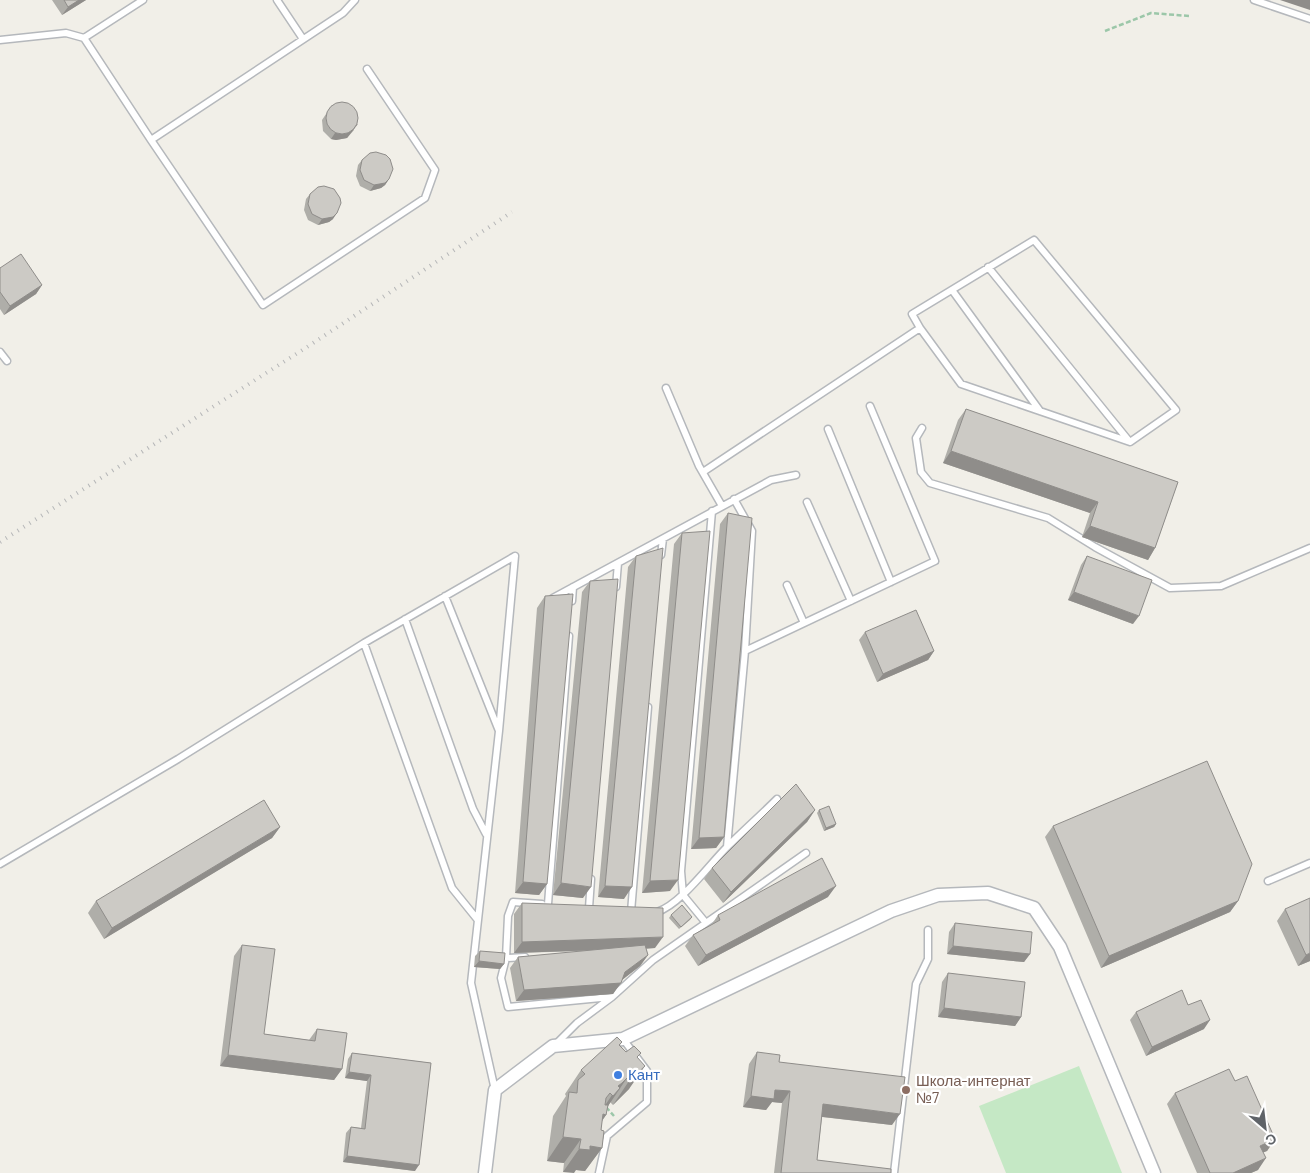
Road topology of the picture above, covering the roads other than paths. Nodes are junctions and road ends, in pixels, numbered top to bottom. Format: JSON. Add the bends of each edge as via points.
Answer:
{"nodes":[{"id":1,"x":143,"y":0,"type":"edge"},
{"id":2,"x":277,"y":0,"type":"edge"},
{"id":3,"x":354,"y":0,"type":"edge"},
{"id":4,"x":1254,"y":0,"type":"edge"},
{"id":5,"x":1310,"y":19,"type":"edge"},
{"id":6,"x":84,"y":38,"type":"junction"},
{"id":7,"x":303,"y":39,"type":"junction"},
{"id":8,"x":0,"y":40,"type":"edge"},
{"id":9,"x":367,"y":69,"type":"dead end"},
{"id":10,"x":151,"y":140,"type":"junction"},
{"id":11,"x":988,"y":267,"type":"junction"},
{"id":12,"x":952,"y":290,"type":"junction"},
{"id":13,"x":920,"y":328,"type":"junction"},
{"id":14,"x":0,"y":352,"type":"edge"},
{"id":15,"x":7,"y":361,"type":"dead end"},
{"id":16,"x":666,"y":388,"type":"dead end"},
{"id":17,"x":870,"y":406,"type":"dead end"},
{"id":18,"x":1040,"y":412,"type":"junction"},
{"id":19,"x":828,"y":428,"type":"dead end"},
{"id":20,"x":922,"y":428,"type":"dead end"},
{"id":21,"x":1130,"y":442,"type":"junction"},
{"id":22,"x":703,"y":472,"type":"junction"},
{"id":23,"x":796,"y":475,"type":"dead end"},
{"id":24,"x":734,"y":499,"type":"junction"},
{"id":25,"x":807,"y":502,"type":"dead end"},
{"id":26,"x":722,"y":506,"type":"junction"},
{"id":27,"x":712,"y":511,"type":"junction"},
{"id":28,"x":662,"y":538,"type":"junction"},
{"id":29,"x":1310,"y":548,"type":"edge"},
{"id":30,"x":661,"y":558,"type":"edge"},
{"id":31,"x":618,"y":563,"type":"junction"},
{"id":32,"x":891,"y":582,"type":"junction"},
{"id":33,"x":787,"y":585,"type":"dead end"},
{"id":34,"x":573,"y":588,"type":"junction"},
{"id":35,"x":616,"y":592,"type":"edge"},
{"id":36,"x":445,"y":596,"type":"junction"},
{"id":37,"x":553,"y":598,"type":"edge"},
{"id":38,"x":851,"y":601,"type":"junction"},
{"id":39,"x":571,"y":607,"type":"edge"},
{"id":40,"x":405,"y":619,"type":"junction"},
{"id":41,"x":804,"y":623,"type":"junction"},
{"id":42,"x":570,"y":627,"type":"edge"},
{"id":43,"x":364,"y":643,"type":"junction"},
{"id":44,"x":745,"y":650,"type":"junction"},
{"id":45,"x":649,"y":696,"type":"edge"},
{"id":46,"x":499,"y":731,"type":"junction"},
{"id":47,"x":777,"y":799,"type":"dead end"},
{"id":48,"x":487,"y":835,"type":"junction"},
{"id":49,"x":728,"y":846,"type":"junction"},
{"id":50,"x":806,"y":853,"type":"dead end"},
{"id":51,"x":1310,"y":863,"type":"edge"},
{"id":52,"x":0,"y":864,"type":"edge"},
{"id":53,"x":592,"y":868,"type":"edge"},
{"id":54,"x":1268,"y":881,"type":"dead end"},
{"id":55,"x":682,"y":895,"type":"junction"},
{"id":56,"x":548,"y":904,"type":"junction"},
{"id":57,"x":556,"y":905,"type":"edge"},
{"id":58,"x":580,"y":907,"type":"edge"},
{"id":59,"x":589,"y":908,"type":"junction"},
{"id":60,"x":597,"y":908,"type":"edge"},
{"id":61,"x":622,"y":911,"type":"edge"},
{"id":62,"x":653,"y":913,"type":"edge"},
{"id":63,"x":477,"y":919,"type":"junction"},
{"id":64,"x":706,"y":923,"type":"junction"},
{"id":65,"x":928,"y":930,"type":"dead end"},
{"id":66,"x":646,"y":955,"type":"edge"},
{"id":67,"x":534,"y":956,"type":"edge"},
{"id":68,"x":506,"y":958,"type":"junction"},
{"id":69,"x":653,"y":960,"type":"junction"},
{"id":70,"x":612,"y":997,"type":"junction"},
{"id":71,"x":623,"y":1039,"type":"junction"},
{"id":72,"x":554,"y":1046,"type":"junction"},
{"id":73,"x":494,"y":1090,"type":"junction"},
{"id":74,"x":485,"y":1173,"type":"edge"},
{"id":75,"x":599,"y":1173,"type":"edge"},
{"id":76,"x":894,"y":1173,"type":"edge"},
{"id":77,"x":1154,"y":1173,"type":"edge"}],
"edges":[{"from":1,"to":6,"type":"lane"},
{"from":2,"to":7,"type":"lane"},
{"from":3,"to":7,"type":"lane","via":[[343,13]]},
{"from":4,"to":5,"type":"lane"},
{"from":6,"to":8,"type":"lane","via":[[66,33]]},
{"from":6,"to":10,"type":"lane"},
{"from":7,"to":10,"type":"lane"},
{"from":9,"to":10,"type":"lane","via":[[435,170],[425,198],[263,305]]},
{"from":11,"to":12,"type":"lane"},
{"from":11,"to":21,"type":"lane"},
{"from":11,"to":21,"type":"lane","via":[[1034,240],[1176,410]]},
{"from":12,"to":13,"type":"lane","via":[[912,314]]},
{"from":12,"to":18,"type":"lane"},
{"from":13,"to":18,"type":"lane","via":[[961,384]]},
{"from":13,"to":22,"type":"lane"},
{"from":14,"to":15,"type":"lane"},
{"from":16,"to":22,"type":"lane"},
{"from":17,"to":32,"type":"lane","via":[[935,561]]},
{"from":18,"to":21,"type":"lane"},
{"from":19,"to":32,"type":"lane"},
{"from":20,"to":29,"type":"lane","via":[[916,438],[921,472],[930,483],[1048,518],[1170,588],[1221,586]]},
{"from":22,"to":26,"type":"lane"},
{"from":23,"to":24,"type":"lane","via":[[771,480]]},
{"from":24,"to":26,"type":"lane"},
{"from":24,"to":44,"type":"lane","via":[[752,531]]},
{"from":25,"to":38,"type":"lane"},
{"from":26,"to":27,"type":"lane"},
{"from":27,"to":28,"type":"lane"},
{"from":27,"to":55,"type":"lane","via":[[681,871]]},
{"from":28,"to":30,"type":"lane"},
{"from":28,"to":31,"type":"lane"},
{"from":31,"to":34,"type":"lane"},
{"from":31,"to":35,"type":"lane"},
{"from":32,"to":38,"type":"lane"},
{"from":33,"to":41,"type":"lane"},
{"from":34,"to":37,"type":"lane"},
{"from":34,"to":39,"type":"lane"},
{"from":36,"to":40,"type":"lane"},
{"from":36,"to":46,"type":"lane"},
{"from":36,"to":46,"type":"lane","via":[[515,556]]},
{"from":38,"to":41,"type":"lane"},
{"from":40,"to":43,"type":"lane"},
{"from":40,"to":48,"type":"lane","via":[[473,809]]},
{"from":41,"to":44,"type":"lane"},
{"from":42,"to":56,"type":"lane"},
{"from":43,"to":52,"type":"lane","via":[[178,759]]},
{"from":43,"to":63,"type":"lane","via":[[452,888]]},
{"from":44,"to":49,"type":"lane"},
{"from":45,"to":61,"type":"lane","via":[[635,912]]},
{"from":46,"to":48,"type":"lane"},
{"from":47,"to":49,"type":"lane"},
{"from":48,"to":63,"type":"lane"},
{"from":49,"to":55,"type":"lane"},
{"from":50,"to":64,"type":"lane"},
{"from":51,"to":54,"type":"lane"},
{"from":53,"to":59,"type":"lane"},
{"from":55,"to":62,"type":"lane","via":[[667,909]]},
{"from":55,"to":64,"type":"lane"},
{"from":56,"to":57,"type":"lane"},
{"from":56,"to":68,"type":"lane","via":[[513,902],[508,916]]},
{"from":58,"to":59,"type":"lane"},
{"from":59,"to":60,"type":"lane"},
{"from":63,"to":73,"type":"lane","via":[[471,982]]},
{"from":64,"to":69,"type":"lane"},
{"from":65,"to":76,"type":"lane","via":[[928,959],[916,984]]},
{"from":66,"to":69,"type":"lane"},
{"from":67,"to":68,"type":"lane"},
{"from":68,"to":70,"type":"lane","via":[[501,978],[508,1006]]},
{"from":69,"to":70,"type":"lane"},
{"from":70,"to":72,"type":"lane","via":[[576,1023]]},
{"from":71,"to":72,"type":"street"},
{"from":71,"to":75,"type":"lane","via":[[647,1071],[647,1102],[607,1136]]},
{"from":71,"to":77,"type":"street","via":[[891,911],[938,895],[988,893],[1034,908],[1060,947]]},
{"from":72,"to":73,"type":"street"},
{"from":73,"to":74,"type":"street"}]}
